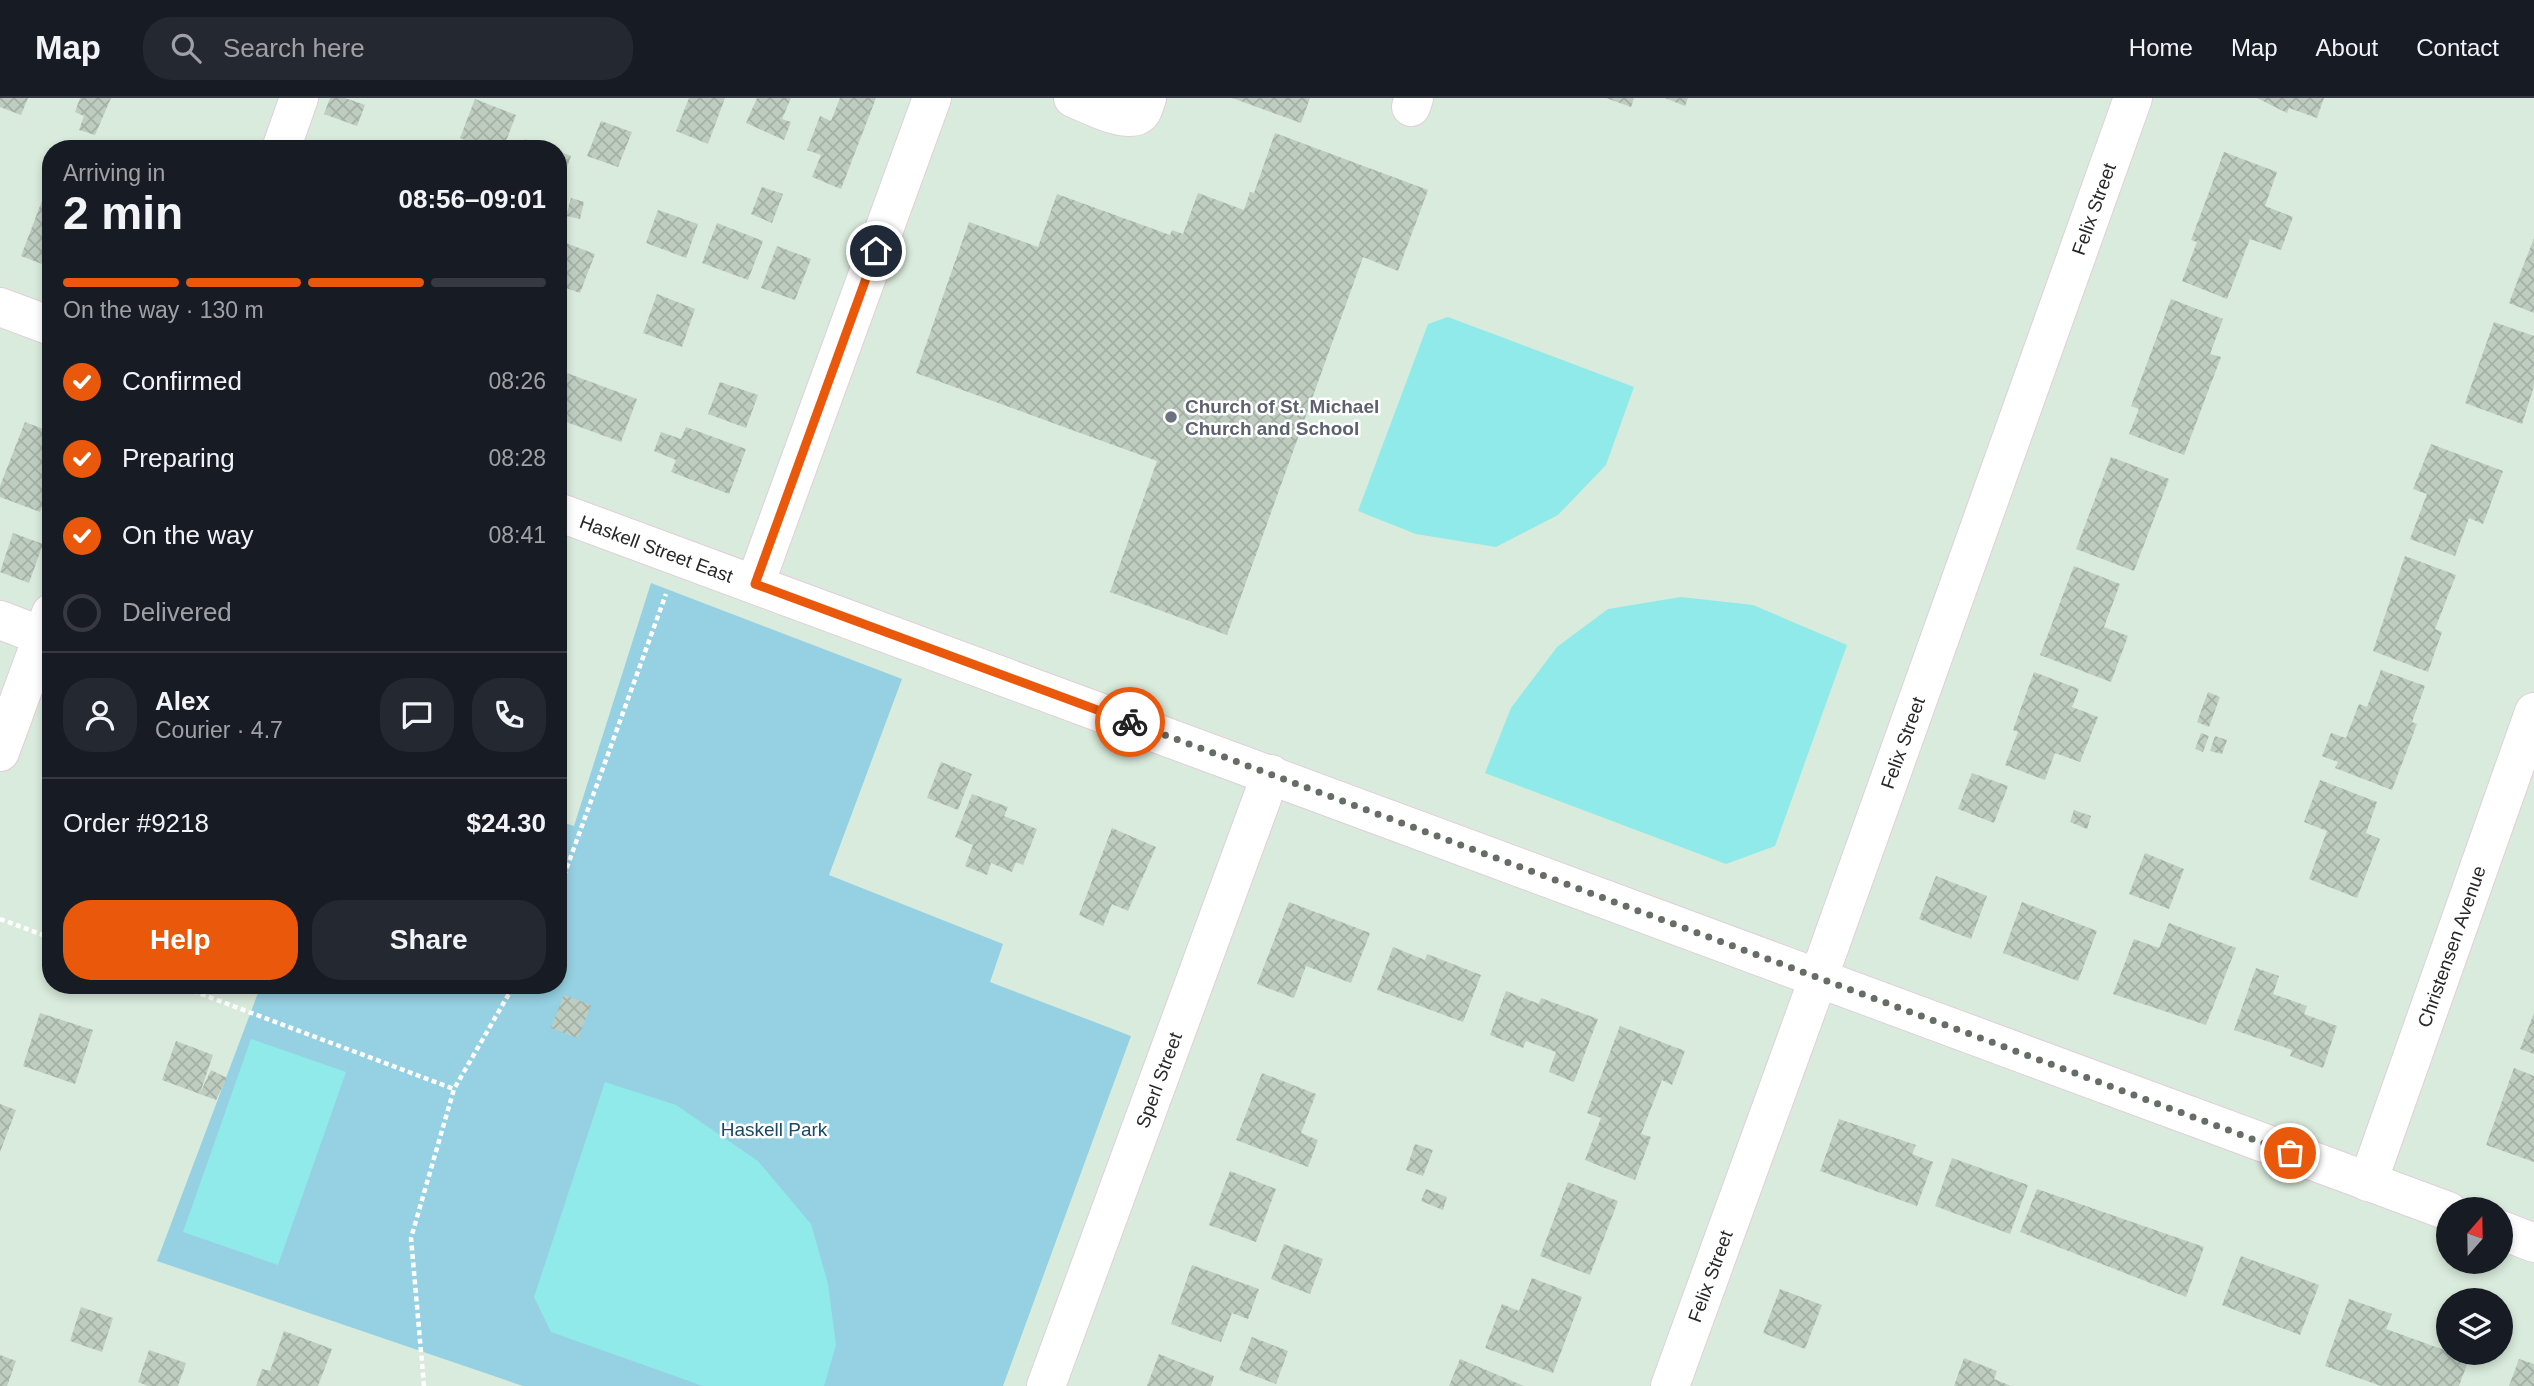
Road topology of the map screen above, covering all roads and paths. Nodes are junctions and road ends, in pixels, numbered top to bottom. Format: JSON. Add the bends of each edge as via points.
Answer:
{"nodes":[{"id":1,"x":932,"y":98,"type":"edge"},
{"id":2,"x":1073,"y":98,"type":"edge"},
{"id":3,"x":1147,"y":98,"type":"edge"},
{"id":4,"x":2133,"y":98,"type":"edge"},
{"id":5,"x":287,"y":102,"type":"edge"},
{"id":6,"x":282,"y":140,"type":"edge"},
{"id":7,"x":0,"y":307,"type":"edge"},
{"id":8,"x":42,"y":323,"type":"edge"},
{"id":9,"x":567,"y":515,"type":"edge"},
{"id":10,"x":680,"y":557,"type":"junction"},
{"id":11,"x":755,"y":584,"type":"junction"},
{"id":12,"x":0,"y":620,"type":"edge"},
{"id":13,"x":42,"y":624,"type":"edge"},
{"id":14,"x":42,"y":635,"type":"edge"},
{"id":15,"x":2534,"y":712,"type":"edge"},
{"id":16,"x":0,"y":752,"type":"edge"},
{"id":17,"x":1271,"y":774,"type":"junction"},
{"id":18,"x":567,"y":867,"type":"edge"},
{"id":19,"x":0,"y":919,"type":"edge"},
{"id":20,"x":42,"y":935,"type":"edge"},
{"id":21,"x":1818,"y":979,"type":"junction"},
{"id":22,"x":201,"y":994,"type":"edge"},
{"id":23,"x":509,"y":994,"type":"edge"},
{"id":24,"x":454,"y":1089,"type":"junction"},
{"id":25,"x":2368,"y":1182,"type":"junction"},
{"id":26,"x":2436,"y":1207,"type":"edge"},
{"id":27,"x":2513,"y":1235,"type":"edge"},
{"id":28,"x":2534,"y":1243,"type":"edge"},
{"id":29,"x":424,"y":1386,"type":"edge"},
{"id":30,"x":1046,"y":1386,"type":"edge"},
{"id":31,"x":1670,"y":1386,"type":"edge"}],
"edges":[{"from":1,"to":11,"type":"street"},
{"from":2,"to":3,"type":"street","via":[[1134,118]]},
{"from":4,"to":21,"type":"street","name":"Felix Street"},
{"from":5,"to":6,"type":"street"},
{"from":7,"to":8,"type":"street"},
{"from":9,"to":10,"type":"street","name":"Haskell Street East"},
{"from":10,"to":11,"type":"street","name":"Haskell Street East"},
{"from":10,"to":18,"type":"path"},
{"from":11,"to":17,"type":"street","name":"Haskell Street East"},
{"from":12,"to":13,"type":"street"},
{"from":14,"to":16,"type":"street"},
{"from":15,"to":25,"type":"street","name":"Christensen Avenue"},
{"from":17,"to":21,"type":"street","name":"Haskell Street East"},
{"from":17,"to":30,"type":"street","name":"Sperl Street"},
{"from":19,"to":20,"type":"path"},
{"from":21,"to":25,"type":"street","name":"Haskell Street East"},
{"from":21,"to":31,"type":"street","name":"Felix Street"},
{"from":22,"to":24,"type":"path"},
{"from":23,"to":24,"type":"path"},
{"from":24,"to":29,"type":"path","via":[[411,1238]]},
{"from":25,"to":26,"type":"street","name":"Haskell Street East"},
{"from":27,"to":28,"type":"street"}]}
